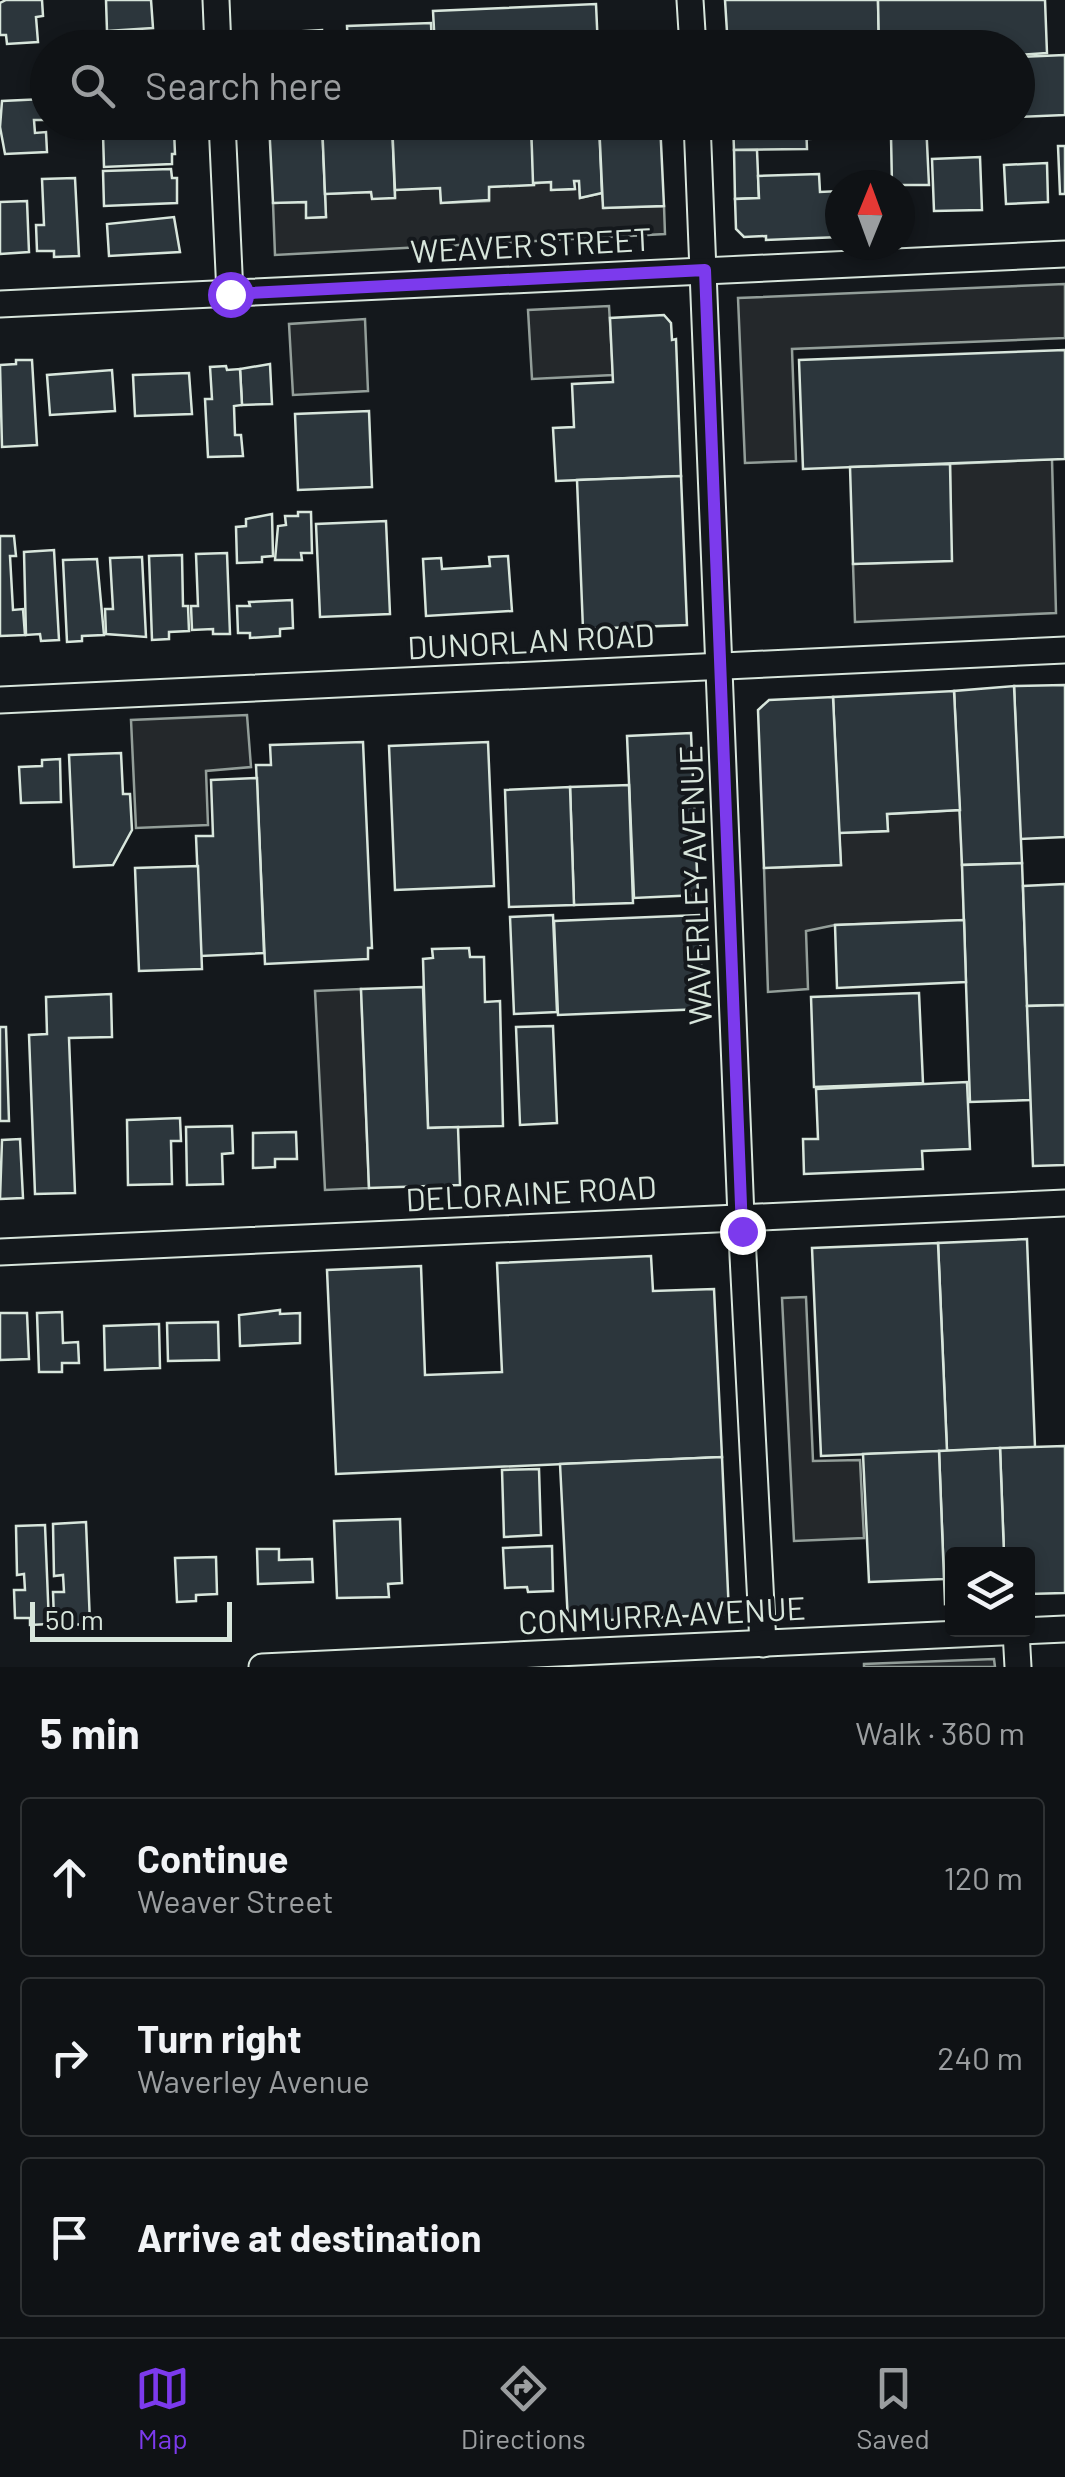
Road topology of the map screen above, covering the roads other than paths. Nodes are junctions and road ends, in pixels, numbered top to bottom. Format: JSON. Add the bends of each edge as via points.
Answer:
{"nodes":[{"id":1,"x":216,"y":0,"type":"edge"},
{"id":2,"x":690,"y":0,"type":"edge"},
{"id":3,"x":217,"y":30,"type":"edge"},
{"id":4,"x":692,"y":30,"type":"edge"},
{"id":5,"x":223,"y":140,"type":"edge"},
{"id":6,"x":698,"y":140,"type":"edge"},
{"id":7,"x":1065,"y":254,"type":"edge"},
{"id":8,"x":705,"y":270,"type":"junction"},
{"id":9,"x":230,"y":294,"type":"junction"},
{"id":10,"x":0,"y":304,"type":"edge"},
{"id":11,"x":1065,"y":650,"type":"edge"},
{"id":12,"x":721,"y":666,"type":"junction"},
{"id":13,"x":0,"y":700,"type":"edge"},
{"id":14,"x":1065,"y":1204,"type":"edge"},
{"id":15,"x":741,"y":1217,"type":"junction"},
{"id":16,"x":0,"y":1252,"type":"edge"},
{"id":17,"x":1065,"y":1629,"type":"edge"},
{"id":18,"x":1035,"y":1631,"type":"edge"},
{"id":19,"x":945,"y":1635,"type":"edge"},
{"id":20,"x":1016,"y":1637,"type":"edge"},
{"id":21,"x":763,"y":1644,"type":"junction"},
{"id":22,"x":640,"y":1658,"type":"edge"},
{"id":23,"x":262,"y":1667,"type":"edge"},
{"id":24,"x":1018,"y":1667,"type":"edge"}],
"edges":[{"from":1,"to":3,"type":"street"},
{"from":2,"to":4,"type":"street"},
{"from":5,"to":9,"type":"street"},
{"from":6,"to":8,"type":"street","name":"WAVERLEY AVENUE"},
{"from":7,"to":8,"type":"street","name":"WEAVER STREET"},
{"from":8,"to":9,"type":"street","name":"WEAVER STREET"},
{"from":8,"to":12,"type":"street","name":"WAVERLEY AVENUE"},
{"from":9,"to":10,"type":"street","name":"WEAVER STREET"},
{"from":11,"to":12,"type":"street","name":"DUNORLAN ROAD"},
{"from":12,"to":13,"type":"street","name":"DUNORLAN ROAD"},
{"from":12,"to":15,"type":"street","name":"WAVERLEY AVENUE"},
{"from":14,"to":15,"type":"street","name":"DELORAINE ROAD"},
{"from":15,"to":16,"type":"street","name":"DELORAINE ROAD"},
{"from":15,"to":21,"type":"street","name":"WAVERLEY AVENUE"},
{"from":17,"to":18,"type":"street","name":"CONMURRA AVENUE"},
{"from":19,"to":21,"type":"street","name":"CONMURRA AVENUE"},
{"from":20,"to":24,"type":"street"},
{"from":21,"to":22,"type":"street","name":"CONMURRA AVENUE"},
{"from":22,"to":23,"type":"street","name":"CONMURRA AVENUE"}]}
